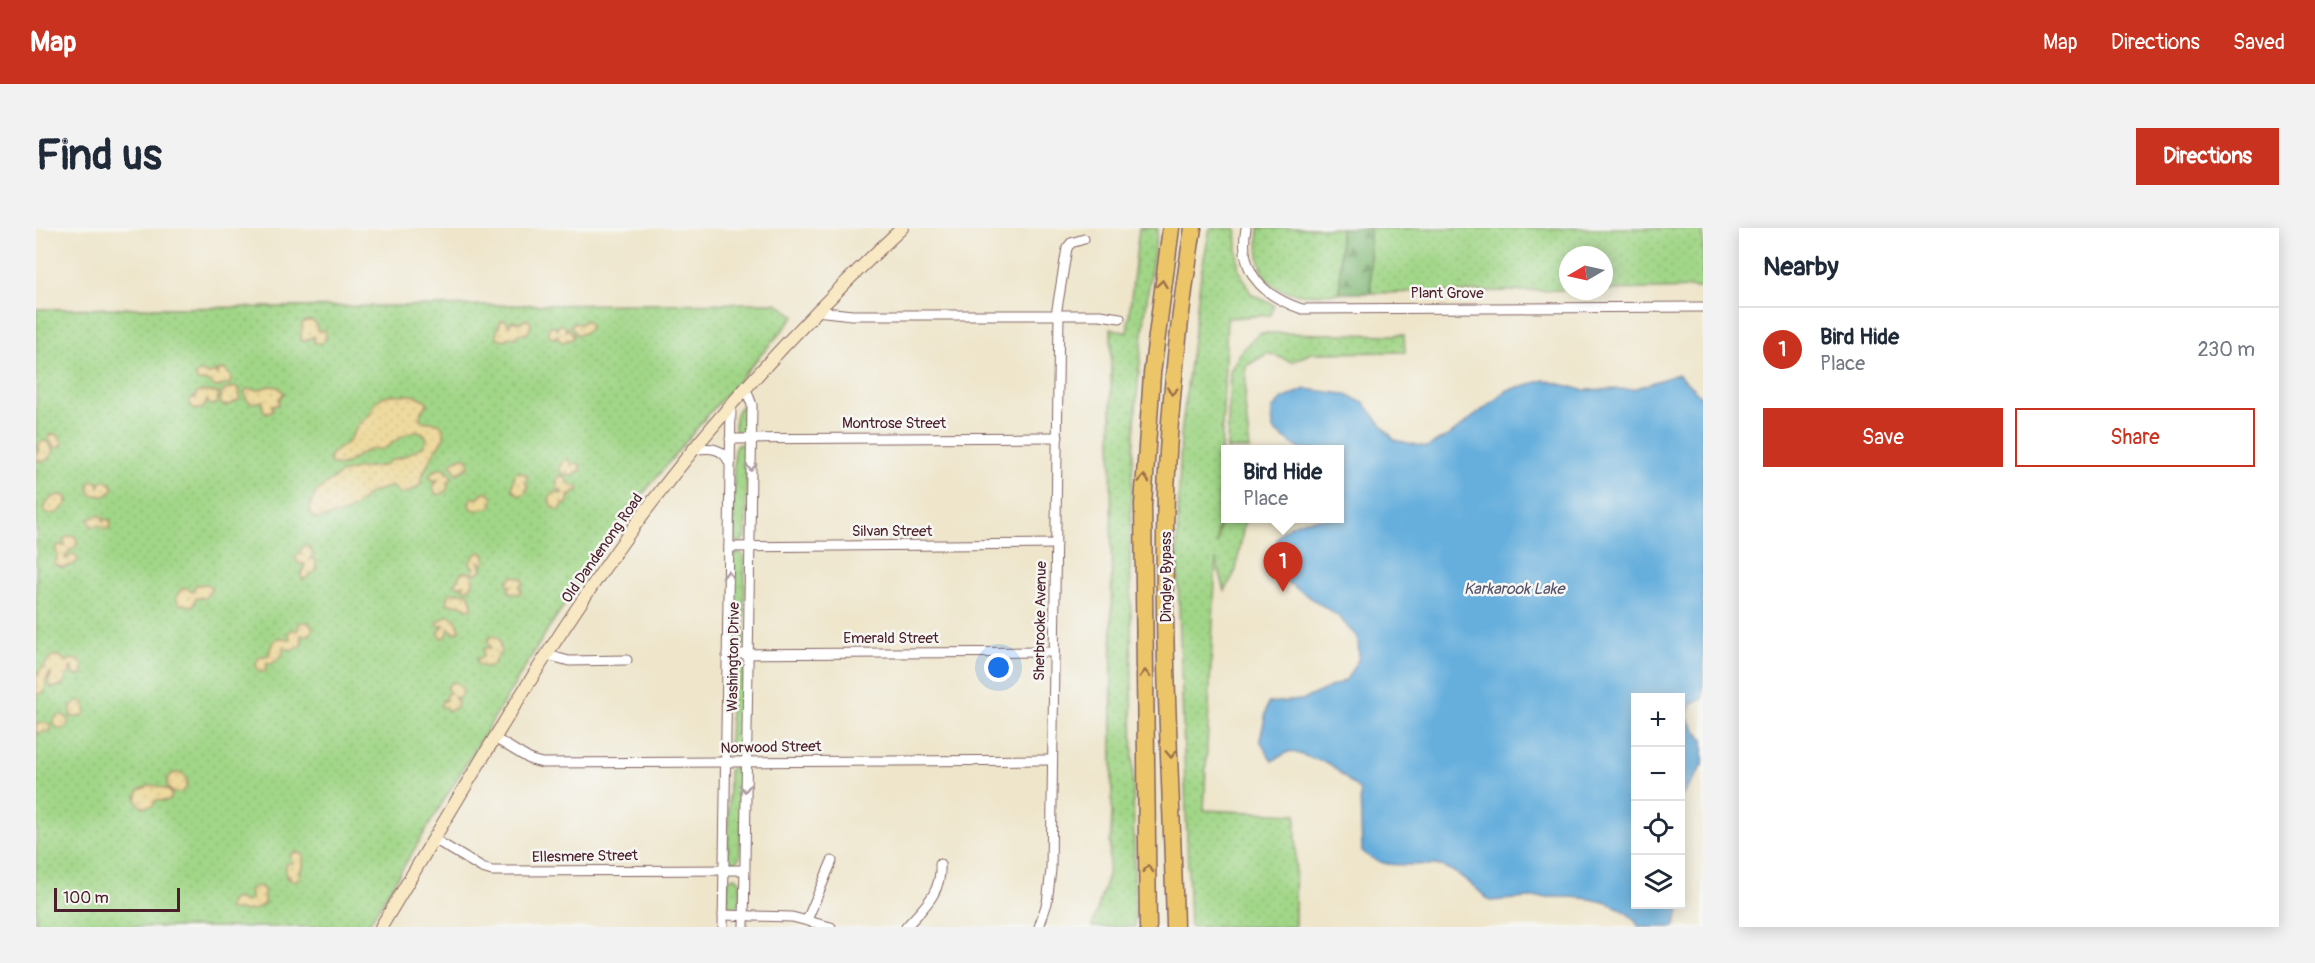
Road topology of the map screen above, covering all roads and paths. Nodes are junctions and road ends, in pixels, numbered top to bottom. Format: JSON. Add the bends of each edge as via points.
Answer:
{"nodes":[{"id":1,"x":902,"y":228,"type":"edge"},
{"id":2,"x":1171,"y":228,"type":"edge"},
{"id":3,"x":1193,"y":228,"type":"edge"},
{"id":4,"x":1246,"y":228,"type":"edge"},
{"id":5,"x":1084,"y":239,"type":"dead end"},
{"id":6,"x":1703,"y":307,"type":"edge"},
{"id":7,"x":816,"y":311,"type":"junction"},
{"id":8,"x":1058,"y":315,"type":"junction"},
{"id":9,"x":1120,"y":318,"type":"dead end"},
{"id":10,"x":746,"y":389,"type":"junction"},
{"id":11,"x":731,"y":406,"type":"junction"},
{"id":12,"x":1058,"y":436,"type":"junction"},
{"id":13,"x":730,"y":439,"type":"junction"},
{"id":14,"x":751,"y":439,"type":"junction"},
{"id":15,"x":694,"y":450,"type":"junction"},
{"id":16,"x":730,"y":466,"type":"junction"},
{"id":17,"x":1056,"y":544,"type":"junction"},
{"id":18,"x":729,"y":547,"type":"junction"},
{"id":19,"x":749,"y":547,"type":"junction"},
{"id":20,"x":1054,"y":652,"type":"junction"},
{"id":21,"x":727,"y":654,"type":"junction"},
{"id":22,"x":547,"y":655,"type":"junction"},
{"id":23,"x":748,"y":655,"type":"junction"},
{"id":24,"x":627,"y":660,"type":"dead end"},
{"id":25,"x":496,"y":739,"type":"junction"},
{"id":26,"x":1052,"y":759,"type":"junction"},
{"id":27,"x":725,"y":762,"type":"junction"},
{"id":28,"x":746,"y":762,"type":"junction"},
{"id":29,"x":434,"y":839,"type":"junction"},
{"id":30,"x":832,"y":861,"type":"dead end"},
{"id":31,"x":940,"y":864,"type":"dead end"},
{"id":32,"x":724,"y":870,"type":"junction"},
{"id":33,"x":744,"y":870,"type":"junction"},
{"id":34,"x":723,"y":915,"type":"junction"},
{"id":35,"x":744,"y":915,"type":"junction"},
{"id":36,"x":807,"y":920,"type":"junction"},
{"id":37,"x":381,"y":927,"type":"edge"},
{"id":38,"x":723,"y":927,"type":"edge"},
{"id":39,"x":744,"y":927,"type":"edge"},
{"id":40,"x":831,"y":927,"type":"edge"},
{"id":41,"x":906,"y":927,"type":"edge"},
{"id":42,"x":1040,"y":927,"type":"edge"},
{"id":43,"x":1148,"y":927,"type":"edge"},
{"id":44,"x":1175,"y":927,"type":"edge"}],
"edges":[{"from":1,"to":7,"type":"main road","name":"Old Dandenong Road"},
{"from":43,"to":2,"type":"highway","name":"Dingley Bypass","one_way":true,"via":[[1143,505],[1153,363]]},
{"from":3,"to":44,"type":"highway","name":"Dingley Bypass","one_way":true,"via":[[1172,401],[1165,535]]},
{"from":4,"to":6,"type":"street","name":"Plant Grove","via":[[1245,257],[1257,282],[1283,303],[1302,309]]},
{"from":5,"to":8,"type":"street","name":"Sherbrooke Avenue","via":[[1067,248]]},
{"from":7,"to":8,"type":"street","via":[[857,315]]},
{"from":7,"to":10,"type":"main road","name":"Old Dandenong Road"},
{"from":8,"to":9,"type":"street"},
{"from":8,"to":12,"type":"street","name":"Sherbrooke Avenue"},
{"from":10,"to":11,"type":"main road","name":"Old Dandenong Road"},
{"from":10,"to":14,"type":"street","name":"Washington Drive","via":[[752,405]]},
{"from":11,"to":13,"type":"street","name":"Washington Drive"},
{"from":11,"to":15,"type":"main road","name":"Old Dandenong Road"},
{"from":12,"to":14,"type":"street","name":"Montrose Street"},
{"from":12,"to":17,"type":"street","name":"Sherbrooke Avenue"},
{"from":13,"to":14,"type":"street","name":"Montrose Street"},
{"from":13,"to":16,"type":"street","name":"Washington Drive"},
{"from":14,"to":19,"type":"street","name":"Washington Drive","one_way":true},
{"from":15,"to":16,"type":"street","via":[[717,450],[726,456]]},
{"from":15,"to":22,"type":"main road","name":"Old Dandenong Road","via":[[631,531]]},
{"from":16,"to":18,"type":"street","name":"Washington Drive"},
{"from":17,"to":19,"type":"street","name":"Silvan Street"},
{"from":17,"to":20,"type":"street","name":"Sherbrooke Avenue"},
{"from":18,"to":19,"type":"street","name":"Silvan Street"},
{"from":21,"to":18,"type":"street","name":"Washington Drive","one_way":true},
{"from":19,"to":23,"type":"street","name":"Washington Drive"},
{"from":20,"to":23,"type":"street","name":"Emerald Street"},
{"from":20,"to":26,"type":"street","name":"Sherbrooke Avenue"},
{"from":21,"to":23,"type":"street","name":"Emerald Street"},
{"from":21,"to":27,"type":"street","name":"Washington Drive"},
{"from":22,"to":24,"type":"street","via":[[569,661]]},
{"from":22,"to":25,"type":"main road","name":"Old Dandenong Road"},
{"from":23,"to":28,"type":"street","name":"Washington Drive"},
{"from":25,"to":27,"type":"street","name":"Norwood Street","via":[[537,763]]},
{"from":25,"to":29,"type":"main road","name":"Old Dandenong Road"},
{"from":26,"to":28,"type":"street","name":"Norwood Street"},
{"from":26,"to":42,"type":"street","name":"Sherbrooke Avenue","via":[[1050,882]]},
{"from":27,"to":28,"type":"street","name":"Norwood Street"},
{"from":27,"to":32,"type":"street","name":"Washington Drive"},
{"from":28,"to":33,"type":"street","name":"Washington Drive","one_way":true},
{"from":29,"to":32,"type":"street","name":"Ellesmere Street","via":[[492,871]]},
{"from":29,"to":37,"type":"main road","name":"Old Dandenong Road"},
{"from":30,"to":36,"type":"street"},
{"from":31,"to":41,"type":"street","via":[[936,892]]},
{"from":32,"to":33,"type":"street","name":"Ellesmere Street"},
{"from":32,"to":34,"type":"street","name":"Washington Drive"},
{"from":33,"to":35,"type":"street","name":"Washington Drive"},
{"from":34,"to":35,"type":"street"},
{"from":34,"to":38,"type":"street","name":"Washington Drive"},
{"from":35,"to":36,"type":"street"},
{"from":35,"to":39,"type":"street","name":"Washington Drive"},
{"from":36,"to":40,"type":"street"}]}
